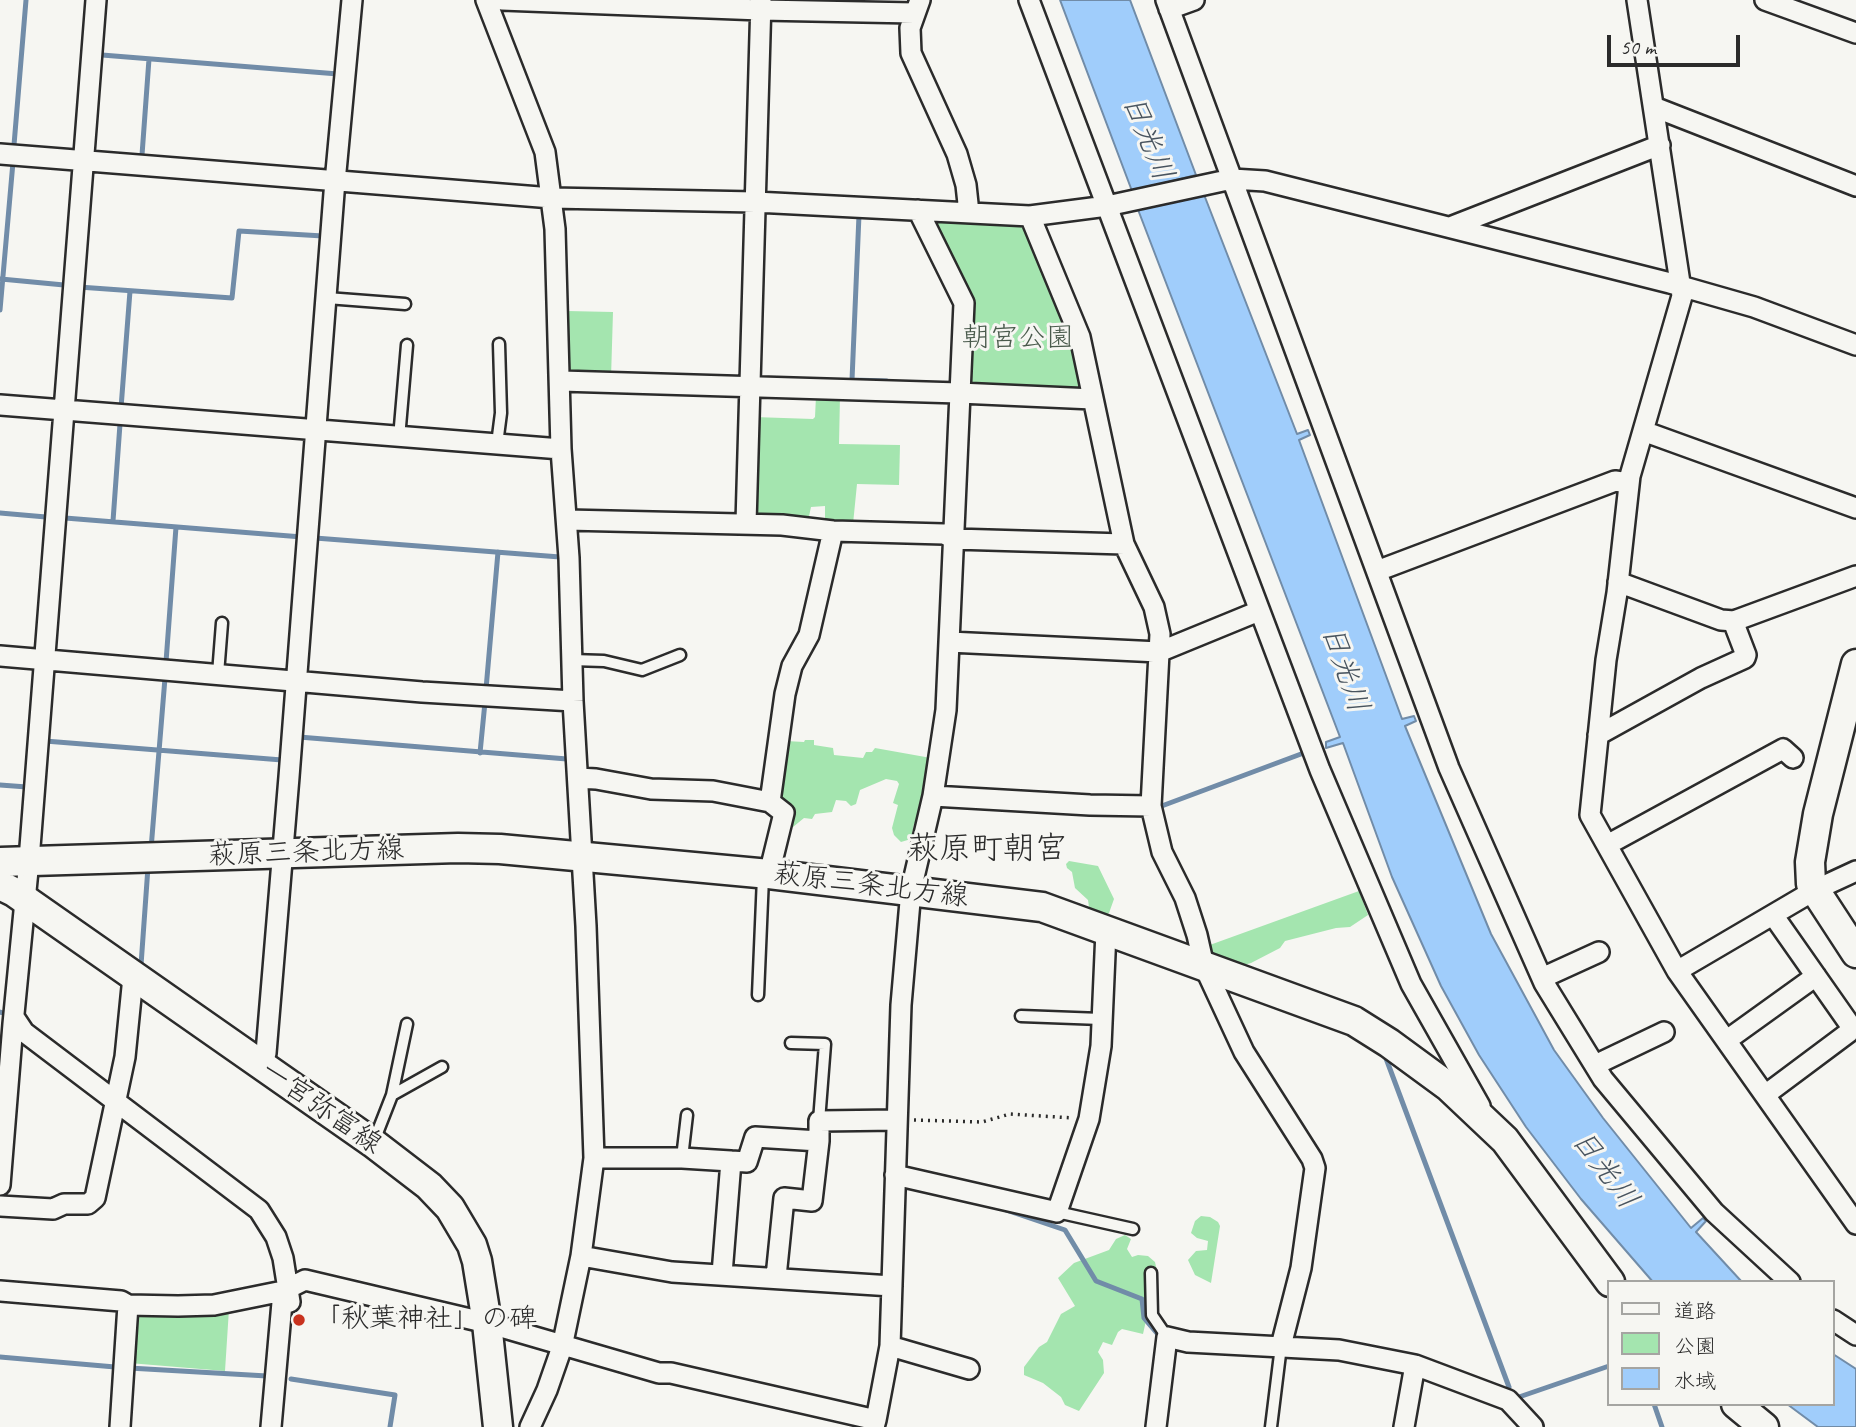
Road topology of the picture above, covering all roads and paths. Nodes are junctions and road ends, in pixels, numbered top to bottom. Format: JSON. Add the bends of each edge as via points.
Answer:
{"nodes":[{"id":1,"x":96,"y":0,"type":"edge"},
{"id":2,"x":352,"y":0,"type":"edge"},
{"id":3,"x":486,"y":0,"type":"edge"},
{"id":4,"x":502,"y":0,"type":"edge"},
{"id":5,"x":1029,"y":0,"type":"edge"},
{"id":6,"x":1194,"y":0,"type":"edge"},
{"id":7,"x":1628,"y":0,"type":"edge"},
{"id":8,"x":1637,"y":0,"type":"edge"},
{"id":9,"x":1765,"y":0,"type":"edge"},
{"id":10,"x":1168,"y":4,"type":"edge"},
{"id":11,"x":761,"y":5,"type":"edge"},
{"id":12,"x":917,"y":6,"type":"edge"},
{"id":13,"x":1856,"y":33,"type":"edge"},
{"id":14,"x":1654,"y":107,"type":"junction"},
{"id":15,"x":1654,"y":147,"type":"junction"},
{"id":16,"x":0,"y":154,"type":"edge"},
{"id":17,"x":84,"y":161,"type":"junction"},
{"id":18,"x":1232,"y":179,"type":"junction"},
{"id":19,"x":335,"y":181,"type":"junction"},
{"id":20,"x":1856,"y":186,"type":"edge"},
{"id":21,"x":552,"y":198,"type":"junction"},
{"id":22,"x":755,"y":202,"type":"junction"},
{"id":23,"x":1107,"y":206,"type":"junction"},
{"id":24,"x":918,"y":210,"type":"junction"},
{"id":25,"x":969,"y":213,"type":"junction"},
{"id":26,"x":1030,"y":216,"type":"junction"},
{"id":27,"x":1450,"y":227,"type":"junction"},
{"id":28,"x":1675,"y":285,"type":"junction"},
{"id":29,"x":327,"y":298,"type":"junction"},
{"id":30,"x":405,"y":304,"type":"dead end"},
{"id":31,"x":499,"y":344,"type":"dead end"},
{"id":32,"x":407,"y":345,"type":"dead end"},
{"id":33,"x":1856,"y":345,"type":"edge"},
{"id":34,"x":561,"y":381,"type":"junction"},
{"id":35,"x":749,"y":388,"type":"junction"},
{"id":36,"x":959,"y":393,"type":"junction"},
{"id":37,"x":1093,"y":399,"type":"junction"},
{"id":38,"x":0,"y":405,"type":"edge"},
{"id":39,"x":63,"y":410,"type":"junction"},
{"id":40,"x":316,"y":431,"type":"junction"},
{"id":41,"x":1643,"y":431,"type":"junction"},
{"id":42,"x":399,"y":438,"type":"junction"},
{"id":43,"x":497,"y":445,"type":"junction"},
{"id":44,"x":561,"y":449,"type":"junction"},
{"id":45,"x":1629,"y":484,"type":"junction"},
{"id":46,"x":1856,"y":508,"type":"edge"},
{"id":47,"x":567,"y":520,"type":"junction"},
{"id":48,"x":746,"y":523,"type":"junction"},
{"id":49,"x":833,"y":531,"type":"junction"},
{"id":50,"x":954,"y":539,"type":"junction"},
{"id":51,"x":1124,"y":544,"type":"junction"},
{"id":52,"x":1377,"y":571,"type":"junction"},
{"id":53,"x":1856,"y":576,"type":"edge"},
{"id":54,"x":1618,"y":582,"type":"junction"},
{"id":55,"x":1259,"y":611,"type":"junction"},
{"id":56,"x":1733,"y":621,"type":"junction"},
{"id":57,"x":222,"y":623,"type":"dead end"},
{"id":58,"x":949,"y":642,"type":"junction"},
{"id":59,"x":1159,"y":652,"type":"junction"},
{"id":60,"x":680,"y":655,"type":"dead end"},
{"id":61,"x":0,"y":656,"type":"edge"},
{"id":62,"x":43,"y":659,"type":"junction"},
{"id":63,"x":572,"y":660,"type":"junction"},
{"id":64,"x":1856,"y":664,"type":"edge"},
{"id":65,"x":218,"y":674,"type":"junction"},
{"id":66,"x":297,"y":680,"type":"junction"},
{"id":67,"x":573,"y":701,"type":"junction"},
{"id":68,"x":1598,"y":735,"type":"junction"},
{"id":69,"x":1793,"y":758,"type":"dead end"},
{"id":70,"x":578,"y":778,"type":"junction"},
{"id":71,"x":933,"y":796,"type":"junction"},
{"id":72,"x":770,"y":802,"type":"junction"},
{"id":73,"x":1151,"y":806,"type":"junction"},
{"id":74,"x":1607,"y":845,"type":"junction"},
{"id":75,"x":281,"y":855,"type":"junction"},
{"id":76,"x":581,"y":857,"type":"junction"},
{"id":77,"x":29,"y":860,"type":"junction"},
{"id":78,"x":0,"y":862,"type":"edge"},
{"id":79,"x":1856,"y":871,"type":"edge"},
{"id":80,"x":766,"y":874,"type":"junction"},
{"id":81,"x":0,"y":885,"type":"edge"},
{"id":82,"x":911,"y":890,"type":"junction"},
{"id":83,"x":1815,"y":890,"type":"junction"},
{"id":84,"x":25,"y":900,"type":"junction"},
{"id":85,"x":1773,"y":915,"type":"junction"},
{"id":86,"x":1106,"y":931,"type":"junction"},
{"id":87,"x":1599,"y":952,"type":"dead end"},
{"id":88,"x":1856,"y":953,"type":"edge"},
{"id":89,"x":1204,"y":966,"type":"junction"},
{"id":90,"x":1677,"y":971,"type":"junction"},
{"id":91,"x":1816,"y":976,"type":"junction"},
{"id":92,"x":133,"y":977,"type":"junction"},
{"id":93,"x":1542,"y":978,"type":"junction"},
{"id":94,"x":758,"y":995,"type":"dead end"},
{"id":95,"x":11,"y":1000,"type":"edge"},
{"id":96,"x":1021,"y":1016,"type":"dead end"},
{"id":97,"x":1101,"y":1019,"type":"junction"},
{"id":98,"x":407,"y":1024,"type":"dead end"},
{"id":99,"x":1855,"y":1028,"type":"edge"},
{"id":100,"x":1664,"y":1032,"type":"dead end"},
{"id":101,"x":1727,"y":1041,"type":"junction"},
{"id":102,"x":791,"y":1043,"type":"dead end"},
{"id":103,"x":1595,"y":1065,"type":"junction"},
{"id":104,"x":262,"y":1066,"type":"junction"},
{"id":105,"x":442,"y":1067,"type":"dead end"},
{"id":106,"x":117,"y":1095,"type":"junction"},
{"id":107,"x":392,"y":1095,"type":"junction"},
{"id":108,"x":1765,"y":1095,"type":"junction"},
{"id":109,"x":687,"y":1115,"type":"dead end"},
{"id":110,"x":1089,"y":1119,"type":"junction"},
{"id":111,"x":897,"y":1120,"type":"junction"},
{"id":112,"x":819,"y":1121,"type":"junction"},
{"id":113,"x":1505,"y":1140,"type":"junction"},
{"id":114,"x":818,"y":1141,"type":"junction"},
{"id":115,"x":373,"y":1143,"type":"junction"},
{"id":116,"x":594,"y":1158,"type":"junction"},
{"id":117,"x":682,"y":1158,"type":"junction"},
{"id":118,"x":731,"y":1161,"type":"junction"},
{"id":119,"x":0,"y":1172,"type":"edge"},
{"id":120,"x":895,"y":1175,"type":"junction"},
{"id":121,"x":0,"y":1206,"type":"edge"},
{"id":122,"x":1057,"y":1212,"type":"junction"},
{"id":123,"x":1854,"y":1218,"type":"edge"},
{"id":124,"x":1133,"y":1229,"type":"dead end"},
{"id":125,"x":580,"y":1256,"type":"junction"},
{"id":126,"x":1152,"y":1273,"type":"dead end"},
{"id":127,"x":722,"y":1274,"type":"junction"},
{"id":128,"x":776,"y":1278,"type":"junction"},
{"id":129,"x":1609,"y":1280,"type":"edge"},
{"id":130,"x":1788,"y":1280,"type":"edge"},
{"id":131,"x":892,"y":1286,"type":"junction"},
{"id":132,"x":289,"y":1288,"type":"junction"},
{"id":133,"x":0,"y":1291,"type":"edge"},
{"id":134,"x":128,"y":1306,"type":"junction"},
{"id":135,"x":1835,"y":1321,"type":"edge"},
{"id":136,"x":487,"y":1323,"type":"junction"},
{"id":137,"x":1856,"y":1335,"type":"edge"},
{"id":138,"x":1167,"y":1337,"type":"junction"},
{"id":139,"x":890,"y":1346,"type":"junction"},
{"id":140,"x":1281,"y":1346,"type":"junction"},
{"id":141,"x":562,"y":1347,"type":"junction"},
{"id":142,"x":1415,"y":1365,"type":"junction"},
{"id":143,"x":969,"y":1369,"type":"dead end"},
{"id":144,"x":1738,"y":1406,"type":"edge"},
{"id":145,"x":875,"y":1423,"type":"edge"},
{"id":146,"x":120,"y":1427,"type":"edge"},
{"id":147,"x":271,"y":1427,"type":"edge"},
{"id":148,"x":279,"y":1427,"type":"edge"},
{"id":149,"x":498,"y":1427,"type":"edge"},
{"id":150,"x":530,"y":1427,"type":"edge"},
{"id":151,"x":1156,"y":1427,"type":"edge"},
{"id":152,"x":1271,"y":1427,"type":"edge"},
{"id":153,"x":1404,"y":1427,"type":"edge"},
{"id":154,"x":1533,"y":1427,"type":"edge"},
{"id":155,"x":1764,"y":1427,"type":"edge"}],
"edges":[{"from":1,"to":17,"type":"street"},
{"from":2,"to":19,"type":"street"},
{"from":3,"to":21,"type":"street","via":[[545,152]]},
{"from":4,"to":11,"type":"street"},
{"from":5,"to":23,"type":"street"},
{"from":6,"to":10,"type":"street"},
{"from":7,"to":15,"type":"street"},
{"from":8,"to":14,"type":"street"},
{"from":9,"to":13,"type":"street"},
{"from":10,"to":18,"type":"street"},
{"from":11,"to":12,"type":"street"},
{"from":11,"to":22,"type":"street"},
{"from":12,"to":25,"type":"street","via":[[909,41],[911,53],[957,154]]},
{"from":14,"to":15,"type":"street"},
{"from":14,"to":20,"type":"street"},
{"from":15,"to":27,"type":"street"},
{"from":15,"to":28,"type":"street"},
{"from":16,"to":17,"type":"street"},
{"from":17,"to":19,"type":"street"},
{"from":17,"to":39,"type":"street"},
{"from":18,"to":23,"type":"street"},
{"from":18,"to":27,"type":"street","via":[[1265,181]]},
{"from":18,"to":52,"type":"street"},
{"from":19,"to":21,"type":"street"},
{"from":19,"to":29,"type":"street"},
{"from":21,"to":22,"type":"street"},
{"from":21,"to":34,"type":"street"},
{"from":22,"to":24,"type":"street"},
{"from":22,"to":35,"type":"street"},
{"from":23,"to":26,"type":"street"},
{"from":23,"to":55,"type":"street"},
{"from":24,"to":25,"type":"street"},
{"from":24,"to":36,"type":"street","via":[[964,303]]},
{"from":25,"to":26,"type":"street"},
{"from":26,"to":37,"type":"street","via":[[1080,337]]},
{"from":27,"to":28,"type":"street"},
{"from":28,"to":33,"type":"street","via":[[1754,307]]},
{"from":28,"to":41,"type":"street","via":[[1682,296]]},
{"from":29,"to":30,"type":"lane"},
{"from":29,"to":40,"type":"street"},
{"from":31,"to":43,"type":"lane"},
{"from":32,"to":42,"type":"lane"},
{"from":34,"to":35,"type":"street"},
{"from":34,"to":44,"type":"street"},
{"from":35,"to":36,"type":"street"},
{"from":35,"to":48,"type":"street"},
{"from":36,"to":37,"type":"street"},
{"from":36,"to":50,"type":"street"},
{"from":37,"to":51,"type":"street"},
{"from":38,"to":39,"type":"street"},
{"from":39,"to":40,"type":"street"},
{"from":39,"to":62,"type":"street"},
{"from":40,"to":42,"type":"street"},
{"from":40,"to":66,"type":"street"},
{"from":41,"to":45,"type":"street"},
{"from":41,"to":46,"type":"street"},
{"from":42,"to":43,"type":"street"},
{"from":43,"to":44,"type":"street"},
{"from":44,"to":47,"type":"street"},
{"from":45,"to":52,"type":"street","via":[[1615,481]]},
{"from":45,"to":54,"type":"street"},
{"from":47,"to":48,"type":"street"},
{"from":47,"to":63,"type":"street"},
{"from":48,"to":49,"type":"street"},
{"from":49,"to":50,"type":"street","via":[[944,534]]},
{"from":49,"to":72,"type":"street","via":[[810,635],[792,666],[785,694]]},
{"from":50,"to":51,"type":"street"},
{"from":50,"to":58,"type":"street"},
{"from":51,"to":59,"type":"street","via":[[1154,607]]},
{"from":52,"to":93,"type":"street","via":[[1450,768]]},
{"from":53,"to":56,"type":"street"},
{"from":54,"to":56,"type":"street"},
{"from":54,"to":68,"type":"street"},
{"from":55,"to":59,"type":"street"},
{"from":55,"to":113,"type":"street","via":[[1320,770],[1411,984],[1474,1098]]},
{"from":56,"to":68,"type":"street","via":[[1745,658]]},
{"from":57,"to":65,"type":"lane"},
{"from":58,"to":59,"type":"street"},
{"from":58,"to":71,"type":"street","via":[[946,710]]},
{"from":59,"to":73,"type":"street"},
{"from":60,"to":63,"type":"lane","via":[[642,670],[604,661]]},
{"from":61,"to":62,"type":"street"},
{"from":62,"to":65,"type":"street"},
{"from":62,"to":77,"type":"street"},
{"from":63,"to":67,"type":"street"},
{"from":64,"to":83,"type":"main road","via":[[1818,814],[1810,862]]},
{"from":65,"to":66,"type":"street"},
{"from":66,"to":67,"type":"street"},
{"from":66,"to":75,"type":"street"},
{"from":67,"to":70,"type":"street"},
{"from":68,"to":74,"type":"street","via":[[1590,815]]},
{"from":69,"to":74,"type":"street","via":[[1783,749]]},
{"from":70,"to":72,"type":"street","via":[[651,789],[713,791]]},
{"from":70,"to":76,"type":"street"},
{"from":71,"to":73,"type":"street"},
{"from":71,"to":82,"type":"street"},
{"from":72,"to":80,"type":"street","via":[[784,813]]},
{"from":73,"to":89,"type":"street","via":[[1162,852],[1185,898]]},
{"from":74,"to":90,"type":"street"},
{"from":75,"to":76,"type":"main road","name":"萩原三条北方線","via":[[458,848]]},
{"from":75,"to":77,"type":"main road","name":"萩原三条北方線"},
{"from":75,"to":104,"type":"street"},
{"from":76,"to":80,"type":"main road","name":"萩原三条北方線"},
{"from":76,"to":116,"type":"street"},
{"from":77,"to":78,"type":"main road","name":"萩原三条北方線"},
{"from":77,"to":84,"type":"street"},
{"from":79,"to":83,"type":"street"},
{"from":80,"to":82,"type":"main road","name":"萩原三条北方線"},
{"from":80,"to":94,"type":"lane"},
{"from":81,"to":84,"type":"main road","name":"一宮弥富線"},
{"from":82,"to":86,"type":"main road","name":"萩原三条北方線","via":[[1042,907]]},
{"from":82,"to":111,"type":"street"},
{"from":83,"to":85,"type":"street"},
{"from":83,"to":88,"type":"main road"},
{"from":84,"to":92,"type":"main road","name":"一宮弥富線"},
{"from":84,"to":95,"type":"street"},
{"from":85,"to":90,"type":"street"},
{"from":85,"to":91,"type":"street"},
{"from":86,"to":89,"type":"main road","name":"萩原三条北方線"},
{"from":86,"to":97,"type":"street"},
{"from":87,"to":93,"type":"street"},
{"from":89,"to":113,"type":"main road","name":"萩原三条北方線","via":[[1354,1021],[1449,1087]]},
{"from":89,"to":140,"type":"street","via":[[1244,1052],[1315,1168],[1301,1268]]},
{"from":90,"to":101,"type":"street"},
{"from":91,"to":99,"type":"street"},
{"from":91,"to":101,"type":"street"},
{"from":92,"to":104,"type":"main road","name":"一宮弥富線"},
{"from":92,"to":106,"type":"street"},
{"from":93,"to":103,"type":"street"},
{"from":95,"to":106,"type":"street","via":[[24,1032]]},
{"from":95,"to":119,"type":"street"},
{"from":96,"to":97,"type":"lane"},
{"from":97,"to":110,"type":"street"},
{"from":98,"to":107,"type":"lane"},
{"from":99,"to":108,"type":"street"},
{"from":100,"to":103,"type":"street"},
{"from":101,"to":108,"type":"street"},
{"from":102,"to":112,"type":"lane","via":[[825,1044]]},
{"from":103,"to":130,"type":"street","via":[[1714,1212]]},
{"from":104,"to":115,"type":"main road","name":"一宮弥富線"},
{"from":105,"to":107,"type":"lane"},
{"from":106,"to":121,"type":"street","via":[[95,1198],[88,1205],[64,1204],[53,1209]]},
{"from":106,"to":132,"type":"street","via":[[259,1210],[276,1237]]},
{"from":107,"to":115,"type":"lane"},
{"from":108,"to":123,"type":"street"},
{"from":109,"to":117,"type":"lane"},
{"from":110,"to":111,"type":"path","via":[[1010,1114],[982,1122]]},
{"from":110,"to":122,"type":"street"},
{"from":111,"to":112,"type":"street"},
{"from":111,"to":120,"type":"street"},
{"from":112,"to":114,"type":"street"},
{"from":113,"to":129,"type":"main road","name":"萩原三条北方線"},
{"from":114,"to":118,"type":"street","via":[[755,1137],[747,1162]]},
{"from":114,"to":128,"type":"street","via":[[812,1201],[784,1198]]},
{"from":115,"to":136,"type":"main road","name":"一宮弥富線","via":[[429,1186],[462,1225],[477,1261]]},
{"from":116,"to":117,"type":"street"},
{"from":116,"to":125,"type":"street"},
{"from":117,"to":118,"type":"street"},
{"from":118,"to":127,"type":"street"},
{"from":120,"to":122,"type":"street"},
{"from":120,"to":131,"type":"street"},
{"from":122,"to":124,"type":"lane"},
{"from":125,"to":127,"type":"street","via":[[672,1272]]},
{"from":125,"to":141,"type":"street"},
{"from":126,"to":138,"type":"lane","via":[[1152,1315]]},
{"from":127,"to":128,"type":"street"},
{"from":128,"to":131,"type":"street"},
{"from":131,"to":139,"type":"street"},
{"from":132,"to":134,"type":"street","via":[[214,1305]]},
{"from":132,"to":136,"type":"street","via":[[304,1280]]},
{"from":132,"to":147,"type":"street"},
{"from":132,"to":148,"type":"street","via":[[293,1314]]},
{"from":133,"to":134,"type":"street","via":[[121,1301]]},
{"from":134,"to":146,"type":"street"},
{"from":135,"to":137,"type":"street"},
{"from":136,"to":141,"type":"street"},
{"from":136,"to":149,"type":"main road","name":"一宮弥富線"},
{"from":138,"to":140,"type":"street"},
{"from":138,"to":151,"type":"street"},
{"from":139,"to":143,"type":"street"},
{"from":139,"to":145,"type":"street"},
{"from":140,"to":142,"type":"street","via":[[1339,1350]]},
{"from":140,"to":152,"type":"lane"},
{"from":141,"to":145,"type":"street"},
{"from":141,"to":150,"type":"street"},
{"from":142,"to":153,"type":"street"},
{"from":142,"to":154,"type":"street","via":[[1508,1400]]},
{"from":144,"to":155,"type":"main road"}]}
